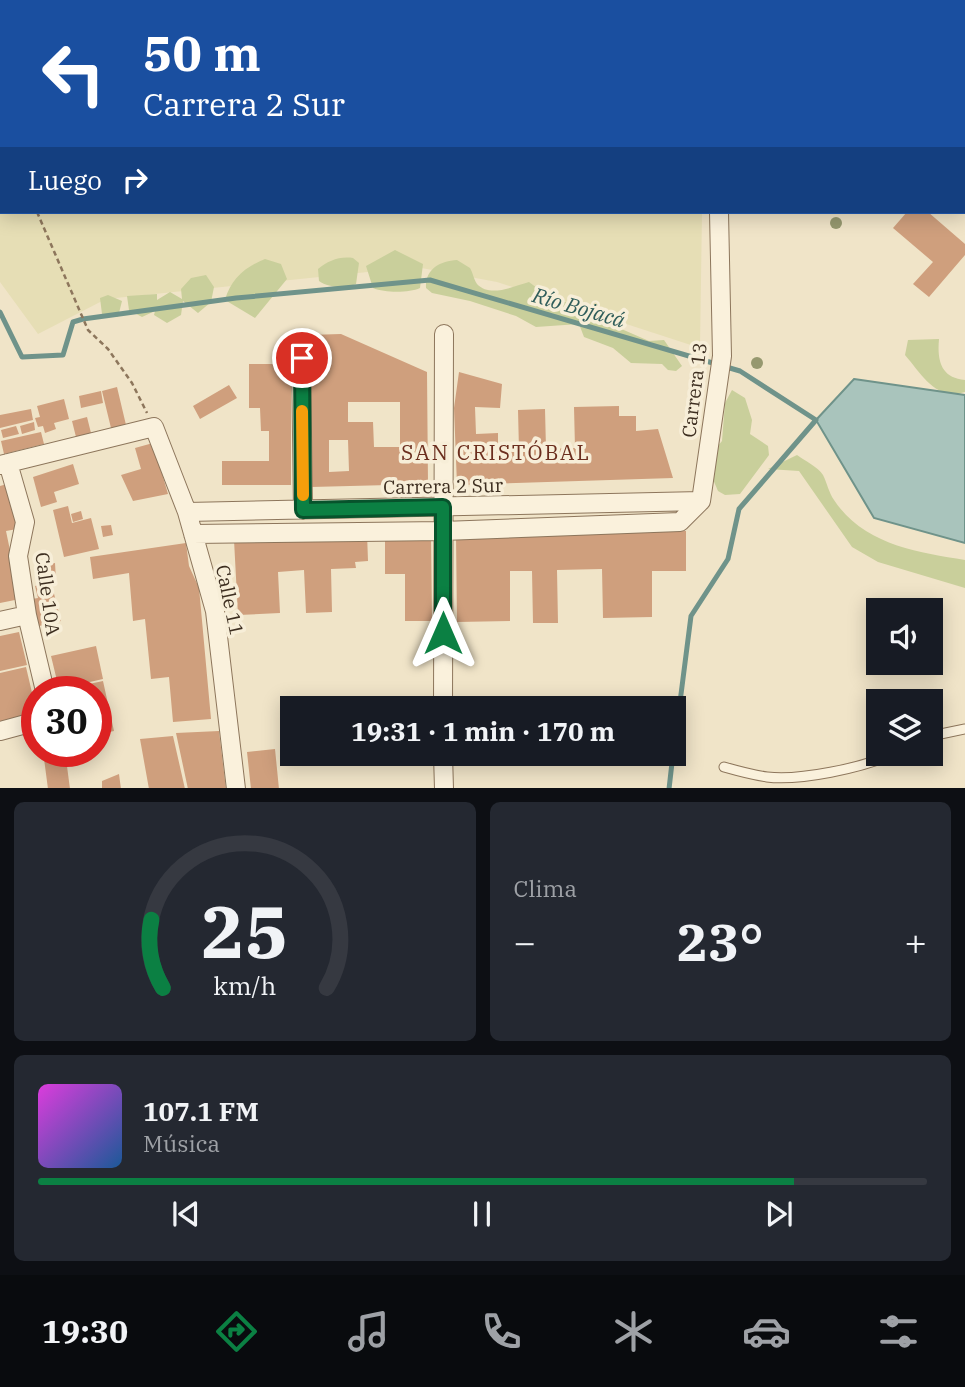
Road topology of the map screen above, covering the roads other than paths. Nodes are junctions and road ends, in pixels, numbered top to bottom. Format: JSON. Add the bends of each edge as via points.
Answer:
{"nodes":[{"id":1,"x":719,"y":214,"type":"edge"},
{"id":2,"x":444,"y":334,"type":"dead end"},
{"id":3,"x":302,"y":358,"type":"dead end"},
{"id":4,"x":4,"y":464,"type":"edge"},
{"id":5,"x":701,"y":502,"type":"junction"},
{"id":6,"x":443,"y":507,"type":"junction"},
{"id":7,"x":303,"y":510,"type":"junction"},
{"id":8,"x":187,"y":512,"type":"junction"},
{"id":9,"x":443,"y":531,"type":"junction"},
{"id":10,"x":192,"y":534,"type":"junction"},
{"id":11,"x":27,"y":615,"type":"junction"},
{"id":12,"x":0,"y":621,"type":"edge"},
{"id":13,"x":41,"y":676,"type":"edge"},
{"id":14,"x":443,"y":696,"type":"edge"},
{"id":15,"x":21,"y":725,"type":"edge"},
{"id":16,"x":965,"y":729,"type":"edge"},
{"id":17,"x":0,"y":731,"type":"edge"},
{"id":18,"x":943,"y":734,"type":"edge"},
{"id":19,"x":866,"y":763,"type":"edge"},
{"id":20,"x":443,"y":766,"type":"edge"},
{"id":21,"x":724,"y":767,"type":"dead end"},
{"id":22,"x":236,"y":788,"type":"edge"},
{"id":23,"x":443,"y":788,"type":"edge"}],
"edges":[{"from":1,"to":5,"type":"street","name":"Carrera 13","via":[[722,356]]},
{"from":2,"to":6,"type":"street"},
{"from":3,"to":7,"type":"street"},
{"from":4,"to":8,"type":"street","name":"Calle 11","via":[[154,427]]},
{"from":4,"to":11,"type":"street","name":"Calle 10A","via":[[25,522],[18,556]]},
{"from":5,"to":6,"type":"street","name":"Carrera 2 Sur"},
{"from":5,"to":9,"type":"street","via":[[680,522]]},
{"from":6,"to":7,"type":"street","name":"Carrera 2 Sur"},
{"from":6,"to":9,"type":"street"},
{"from":7,"to":8,"type":"street","name":"Carrera 2 Sur"},
{"from":8,"to":10,"type":"street","name":"Calle 11"},
{"from":9,"to":10,"type":"street"},
{"from":9,"to":14,"type":"street"},
{"from":10,"to":22,"type":"street","name":"Calle 11","via":[[215,611]]},
{"from":11,"to":12,"type":"street"},
{"from":11,"to":13,"type":"street","name":"Calle 10A"},
{"from":15,"to":17,"type":"street"},
{"from":16,"to":18,"type":"lane"},
{"from":19,"to":21,"type":"lane","via":[[770,777]]},
{"from":20,"to":23,"type":"street"}]}
